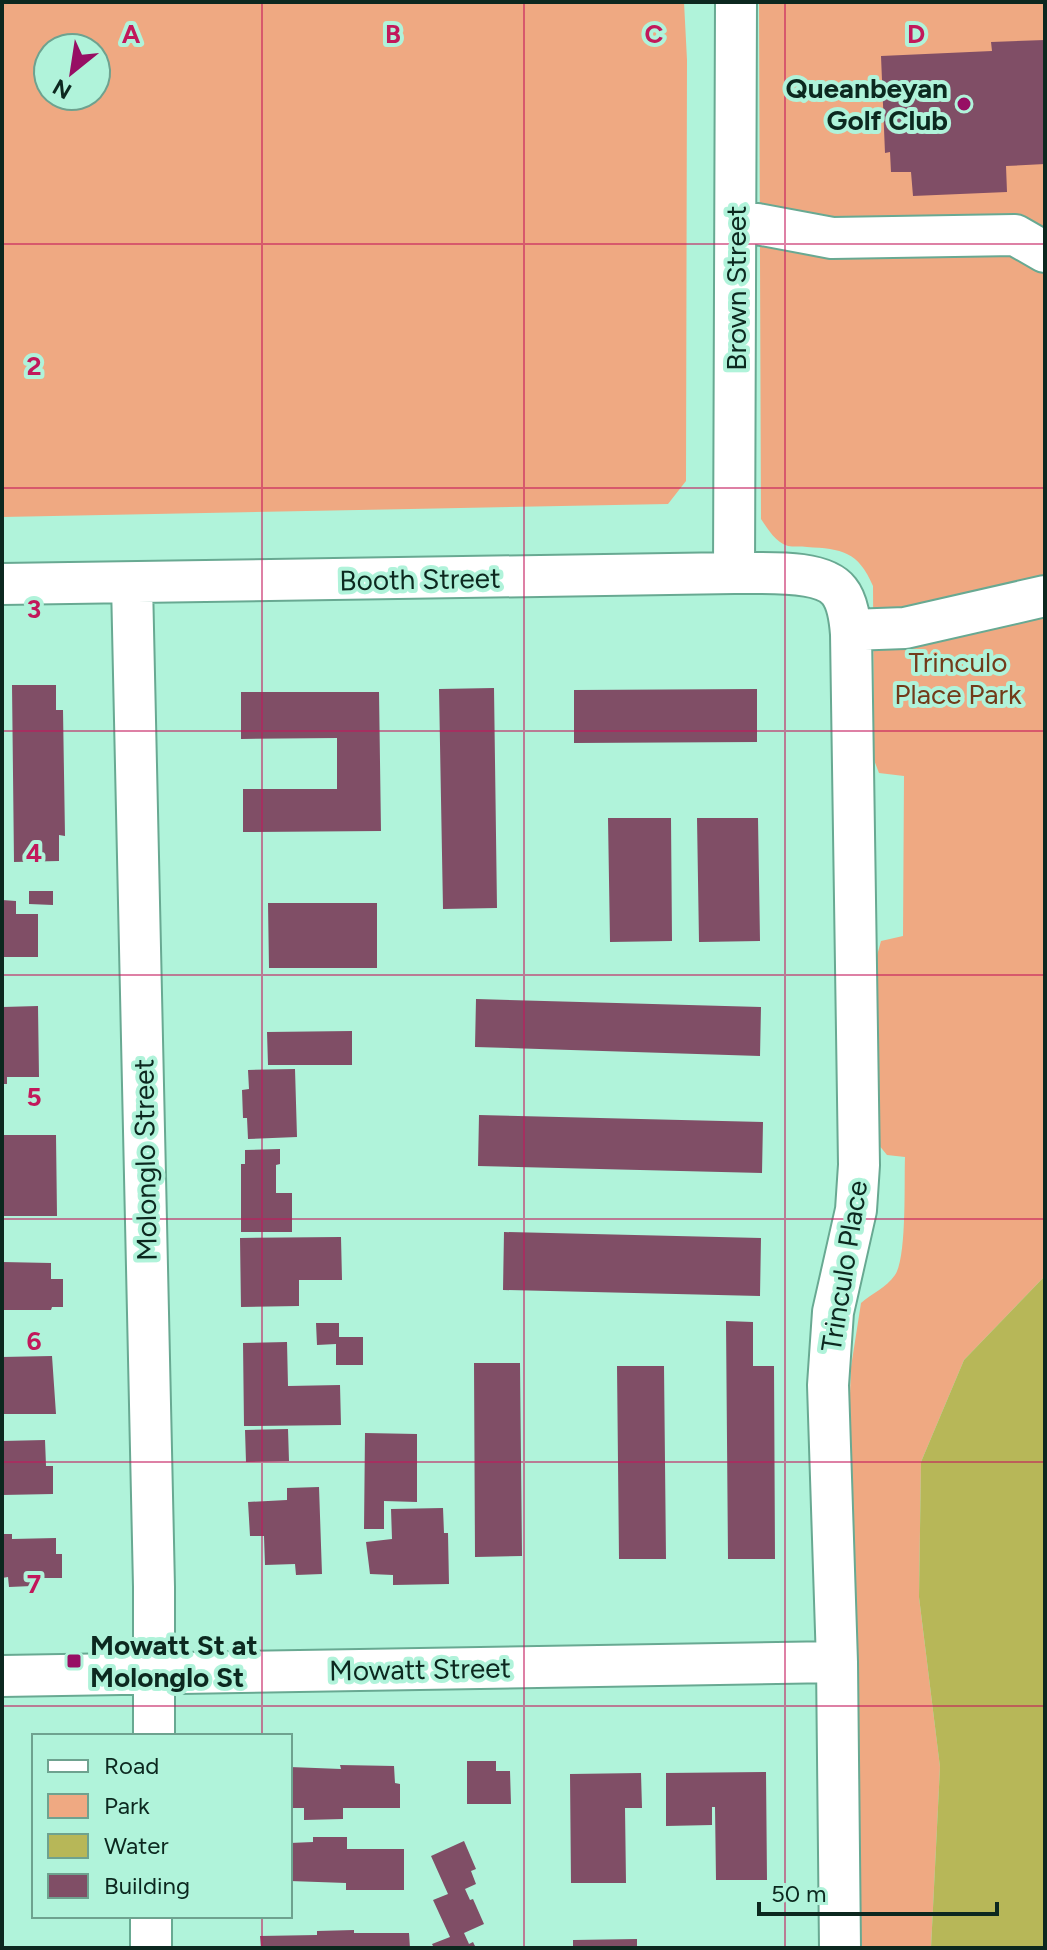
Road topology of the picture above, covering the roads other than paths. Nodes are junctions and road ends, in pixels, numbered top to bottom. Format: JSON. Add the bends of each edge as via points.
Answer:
{"nodes":[{"id":1,"x":736,"y":2,"type":"edge"},
{"id":2,"x":737,"y":223,"type":"junction"},
{"id":3,"x":1045,"y":252,"type":"edge"},
{"id":4,"x":734,"y":573,"type":"junction"},
{"id":5,"x":132,"y":583,"type":"junction"},
{"id":6,"x":2,"y":584,"type":"edge"},
{"id":7,"x":836,"y":588,"type":"joint"},
{"id":8,"x":1045,"y":596,"type":"edge"},
{"id":9,"x":851,"y":630,"type":"junction"},
{"id":10,"x":837,"y":1662,"type":"junction"},
{"id":11,"x":155,"y":1674,"type":"junction"},
{"id":12,"x":2,"y":1676,"type":"edge"},
{"id":13,"x":154,"y":1734,"type":"edge"},
{"id":14,"x":151,"y":1918,"type":"edge"},
{"id":15,"x":151,"y":1948,"type":"edge"},
{"id":16,"x":840,"y":1948,"type":"edge"}],
"edges":[{"from":1,"to":2,"type":"street","name":"Brown Street"},
{"from":2,"to":3,"type":"street","via":[[832,238],[1015,235]]},
{"from":2,"to":4,"type":"street","name":"Brown Street"},
{"from":4,"to":5,"type":"street","name":"Booth Street"},
{"from":4,"to":7,"type":"street","name":"Booth Street","via":[[799,575]]},
{"from":5,"to":6,"type":"street","name":"Booth Street"},
{"from":5,"to":11,"type":"street","name":"Molonglo Street"},
{"from":7,"to":9,"type":"street","name":"Trinculo Place"},
{"from":8,"to":9,"type":"street","via":[[905,628]]},
{"from":9,"to":10,"type":"street","name":"Trinculo Place","via":[[859,1165],[856,1210],[838,1280],[828,1362]]},
{"from":10,"to":11,"type":"street","name":"Mowatt Street"},
{"from":10,"to":16,"type":"street","name":"Trinculo Place"},
{"from":11,"to":12,"type":"street","name":"Mowatt Street"},
{"from":11,"to":13,"type":"street","name":"Molonglo Street"},
{"from":14,"to":15,"type":"street"}]}
